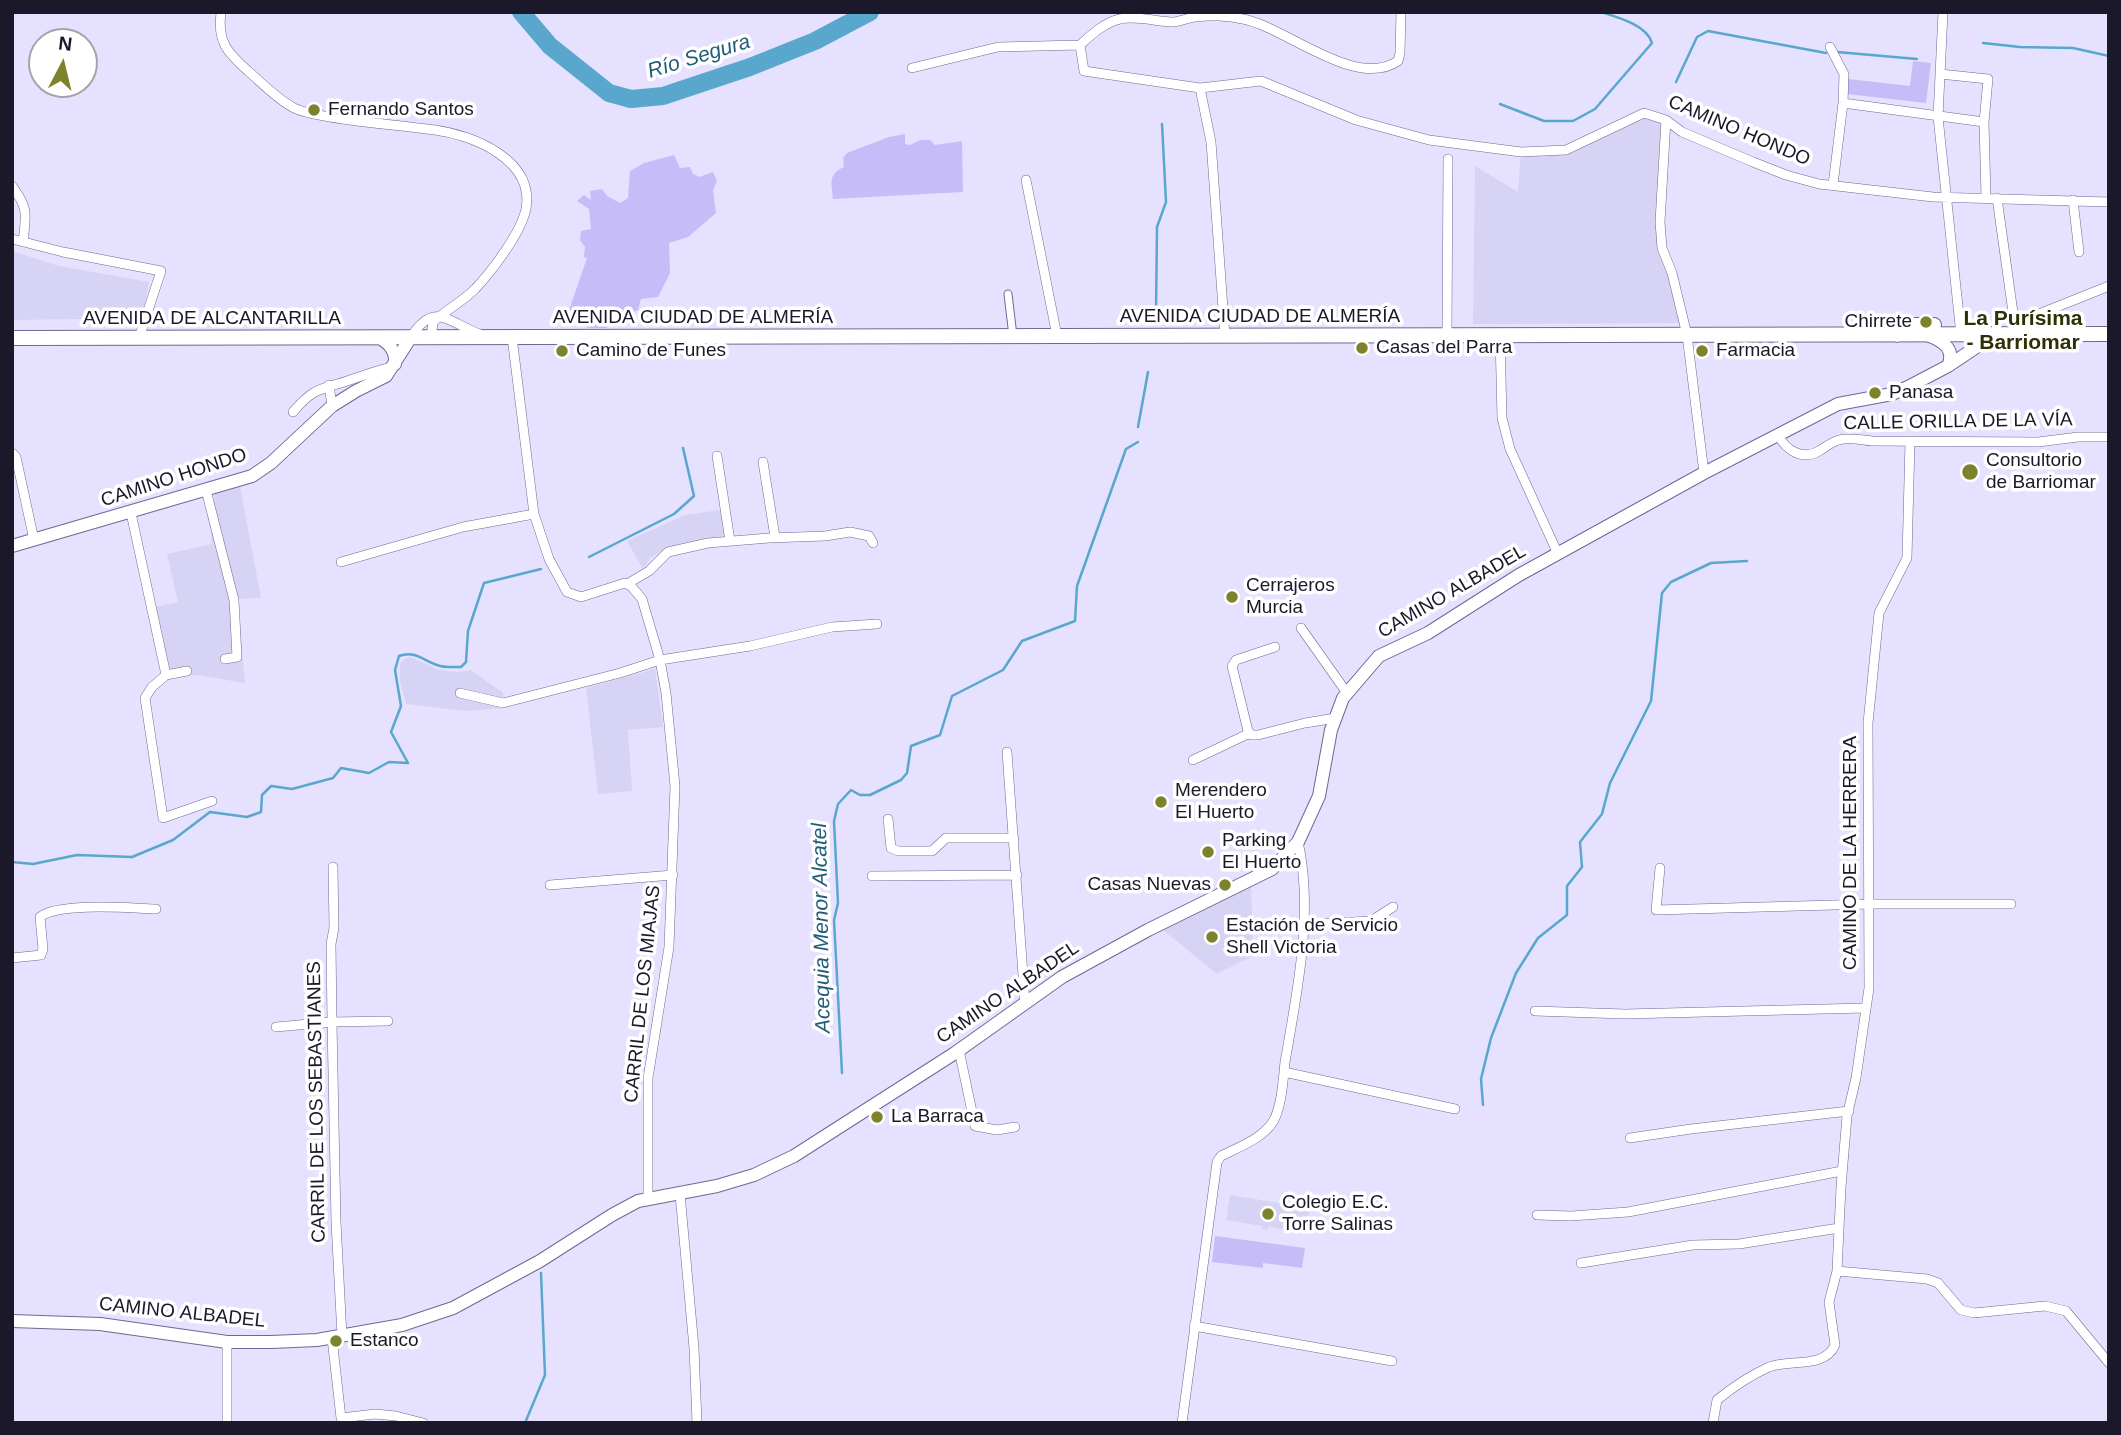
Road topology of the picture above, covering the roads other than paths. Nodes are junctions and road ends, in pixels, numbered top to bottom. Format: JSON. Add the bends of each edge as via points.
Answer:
{"nodes":[{"id":1,"x":221,"y":12,"type":"edge"},
{"id":2,"x":1401,"y":12,"type":"edge"},
{"id":3,"x":1943,"y":12,"type":"edge"},
{"id":4,"x":1080,"y":45,"type":"junction"},
{"id":5,"x":1830,"y":47,"type":"dead end"},
{"id":6,"x":912,"y":68,"type":"dead end"},
{"id":7,"x":1940,"y":74,"type":"junction"},
{"id":8,"x":1200,"y":88,"type":"junction"},
{"id":9,"x":1843,"y":103,"type":"junction"},
{"id":10,"x":1938,"y":117,"type":"junction"},
{"id":11,"x":1666,"y":120,"type":"junction"},
{"id":12,"x":1984,"y":122,"type":"junction"},
{"id":13,"x":1448,"y":159,"type":"dead end"},
{"id":14,"x":1026,"y":180,"type":"dead end"},
{"id":15,"x":1833,"y":185,"type":"junction"},
{"id":16,"x":12,"y":186,"type":"edge"},
{"id":17,"x":1946,"y":197,"type":"junction"},
{"id":18,"x":1986,"y":197,"type":"junction"},
{"id":19,"x":1997,"y":198,"type":"junction"},
{"id":20,"x":2073,"y":200,"type":"junction"},
{"id":21,"x":2109,"y":202,"type":"edge"},
{"id":22,"x":12,"y":239,"type":"edge"},
{"id":23,"x":23,"y":242,"type":"junction"},
{"id":24,"x":2079,"y":252,"type":"dead end"},
{"id":25,"x":2109,"y":286,"type":"edge"},
{"id":26,"x":1008,"y":295,"type":"dead end"},
{"id":27,"x":462,"y":301,"type":"junction"},
{"id":28,"x":440,"y":317,"type":"junction"},
{"id":29,"x":467,"y":329,"type":"junction"},
{"id":30,"x":2015,"y":329,"type":"junction"},
{"id":31,"x":1996,"y":334,"type":"junction"},
{"id":32,"x":2109,"y":334,"type":"edge"},
{"id":33,"x":1447,"y":335,"type":"junction"},
{"id":34,"x":1500,"y":335,"type":"junction"},
{"id":35,"x":1687,"y":335,"type":"junction"},
{"id":36,"x":1897,"y":335,"type":"junction"},
{"id":37,"x":1926,"y":335,"type":"junction"},
{"id":38,"x":1961,"y":335,"type":"junction"},
{"id":39,"x":1013,"y":336,"type":"junction"},
{"id":40,"x":1057,"y":336,"type":"junction"},
{"id":41,"x":1225,"y":336,"type":"junction"},
{"id":42,"x":378,"y":337,"type":"junction"},
{"id":43,"x":411,"y":337,"type":"junction"},
{"id":44,"x":435,"y":337,"type":"junction"},
{"id":45,"x":492,"y":337,"type":"junction"},
{"id":46,"x":512,"y":337,"type":"junction"},
{"id":47,"x":12,"y":338,"type":"edge"},
{"id":48,"x":139,"y":338,"type":"junction"},
{"id":49,"x":394,"y":365,"type":"junction"},
{"id":50,"x":1948,"y":366,"type":"junction"},
{"id":51,"x":329,"y":385,"type":"junction"},
{"id":52,"x":332,"y":406,"type":"junction"},
{"id":53,"x":293,"y":412,"type":"dead end"},
{"id":54,"x":1778,"y":435,"type":"junction"},
{"id":55,"x":2109,"y":437,"type":"edge"},
{"id":56,"x":1910,"y":441,"type":"junction"},
{"id":57,"x":12,"y":453,"type":"edge"},
{"id":58,"x":717,"y":456,"type":"dead end"},
{"id":59,"x":763,"y":462,"type":"dead end"},
{"id":60,"x":15,"y":463,"type":"edge"},
{"id":61,"x":1704,"y":473,"type":"junction"},
{"id":62,"x":206,"y":490,"type":"junction"},
{"id":63,"x":131,"y":513,"type":"junction"},
{"id":64,"x":534,"y":514,"type":"junction"},
{"id":65,"x":775,"y":537,"type":"junction"},
{"id":66,"x":34,"y":540,"type":"junction"},
{"id":67,"x":730,"y":541,"type":"junction"},
{"id":68,"x":873,"y":543,"type":"dead end"},
{"id":69,"x":12,"y":546,"type":"edge"},
{"id":70,"x":1558,"y":554,"type":"junction"},
{"id":71,"x":341,"y":562,"type":"dead end"},
{"id":72,"x":627,"y":584,"type":"junction"},
{"id":73,"x":877,"y":624,"type":"dead end"},
{"id":74,"x":1301,"y":628,"type":"dead end"},
{"id":75,"x":1275,"y":647,"type":"dead end"},
{"id":76,"x":225,"y":659,"type":"dead end"},
{"id":77,"x":660,"y":660,"type":"junction"},
{"id":78,"x":187,"y":671,"type":"dead end"},
{"id":79,"x":166,"y":675,"type":"junction"},
{"id":80,"x":460,"y":693,"type":"dead end"},
{"id":81,"x":1347,"y":694,"type":"junction"},
{"id":82,"x":1336,"y":719,"type":"junction"},
{"id":83,"x":1250,"y":733,"type":"junction"},
{"id":84,"x":1007,"y":752,"type":"dead end"},
{"id":85,"x":1193,"y":760,"type":"dead end"},
{"id":86,"x":212,"y":801,"type":"dead end"},
{"id":87,"x":888,"y":819,"type":"dead end"},
{"id":88,"x":1014,"y":838,"type":"junction"},
{"id":89,"x":1298,"y":842,"type":"junction"},
{"id":90,"x":334,"y":867,"type":"dead end"},
{"id":91,"x":1660,"y":868,"type":"dead end"},
{"id":92,"x":1017,"y":875,"type":"junction"},
{"id":93,"x":673,"y":876,"type":"junction"},
{"id":94,"x":872,"y":876,"type":"dead end"},
{"id":95,"x":550,"y":885,"type":"dead end"},
{"id":96,"x":1869,"y":904,"type":"junction"},
{"id":97,"x":2011,"y":904,"type":"dead end"},
{"id":98,"x":1392,"y":907,"type":"dead end"},
{"id":99,"x":156,"y":909,"type":"dead end"},
{"id":100,"x":1303,"y":925,"type":"junction"},
{"id":101,"x":12,"y":958,"type":"edge"},
{"id":102,"x":1025,"y":1003,"type":"junction"},
{"id":103,"x":1866,"y":1008,"type":"junction"},
{"id":104,"x":1535,"y":1011,"type":"dead end"},
{"id":105,"x":388,"y":1021,"type":"dead end"},
{"id":106,"x":332,"y":1022,"type":"junction"},
{"id":107,"x":276,"y":1027,"type":"dead end"},
{"id":108,"x":959,"y":1050,"type":"junction"},
{"id":109,"x":1284,"y":1072,"type":"junction"},
{"id":110,"x":1455,"y":1109,"type":"dead end"},
{"id":111,"x":1849,"y":1111,"type":"junction"},
{"id":112,"x":1015,"y":1127,"type":"dead end"},
{"id":113,"x":1630,"y":1138,"type":"dead end"},
{"id":114,"x":1842,"y":1171,"type":"junction"},
{"id":115,"x":680,"y":1194,"type":"junction"},
{"id":116,"x":648,"y":1199,"type":"junction"},
{"id":117,"x":1537,"y":1215,"type":"dead end"},
{"id":118,"x":1839,"y":1228,"type":"junction"},
{"id":119,"x":1581,"y":1263,"type":"dead end"},
{"id":120,"x":1837,"y":1271,"type":"junction"},
{"id":121,"x":12,"y":1321,"type":"edge"},
{"id":122,"x":1194,"y":1326,"type":"junction"},
{"id":123,"x":337,"y":1337,"type":"junction"},
{"id":124,"x":227,"y":1342,"type":"junction"},
{"id":125,"x":1392,"y":1361,"type":"dead end"},
{"id":126,"x":2109,"y":1363,"type":"edge"},
{"id":127,"x":227,"y":1423,"type":"edge"},
{"id":128,"x":423,"y":1423,"type":"edge"},
{"id":129,"x":697,"y":1423,"type":"edge"},
{"id":130,"x":1182,"y":1423,"type":"edge"},
{"id":131,"x":1713,"y":1423,"type":"edge"}],
"edges":[{"from":1,"to":27,"type":"street","via":[[220,37],[228,49],[293,108],[366,124],[452,133],[491,149],[516,170],[526,200],[521,222],[501,256]]},
{"from":2,"to":4,"type":"street","via":[[1398,61],[1375,70],[1324,56],[1244,19],[1120,19]]},
{"from":3,"to":7,"type":"street"},
{"from":4,"to":6,"type":"street","via":[[998,47]]},
{"from":4,"to":8,"type":"street","name":"CAMINO HONDO","via":[[1084,71]]},
{"from":5,"to":9,"type":"street","via":[[1844,74]]},
{"from":7,"to":10,"type":"street"},
{"from":7,"to":12,"type":"street","via":[[1988,79]]},
{"from":8,"to":11,"type":"street","name":"CAMINO HONDO","via":[[1261,82],[1356,120],[1429,140],[1521,152],[1566,150],[1644,113]]},
{"from":8,"to":41,"type":"street","via":[[1211,142]]},
{"from":9,"to":10,"type":"street"},
{"from":9,"to":15,"type":"street"},
{"from":10,"to":12,"type":"street"},
{"from":10,"to":17,"type":"street"},
{"from":11,"to":15,"type":"street","name":"CAMINO HONDO","via":[[1682,132],[1786,175]]},
{"from":11,"to":35,"type":"street","via":[[1662,248]]},
{"from":12,"to":18,"type":"street"},
{"from":13,"to":33,"type":"street"},
{"from":14,"to":40,"type":"street"},
{"from":15,"to":17,"type":"street","name":"CAMINO HONDO"},
{"from":16,"to":23,"type":"street","via":[[24,202]]},
{"from":17,"to":18,"type":"street","name":"CAMINO HONDO"},
{"from":17,"to":38,"type":"street"},
{"from":18,"to":19,"type":"street","name":"CAMINO HONDO"},
{"from":19,"to":20,"type":"street","name":"CAMINO HONDO"},
{"from":19,"to":30,"type":"street"},
{"from":20,"to":21,"type":"street","name":"CAMINO HONDO"},
{"from":20,"to":24,"type":"street"},
{"from":22,"to":23,"type":"street"},
{"from":23,"to":48,"type":"street","via":[[161,271]]},
{"from":25,"to":30,"type":"street"},
{"from":26,"to":39,"type":"street"},
{"from":27,"to":28,"type":"street"},
{"from":27,"to":29,"type":"street","via":[[460,314]]},
{"from":28,"to":29,"type":"street"},
{"from":28,"to":43,"type":"street","via":[[426,320]]},
{"from":28,"to":44,"type":"street","via":[[433,324]]},
{"from":29,"to":45,"type":"street"},
{"from":30,"to":31,"type":"main road","name":"AVENIDA CIUDAD DE ALMERÍA"},
{"from":30,"to":32,"type":"main road","name":"AVENIDA CIUDAD DE ALMERÍA"},
{"from":31,"to":38,"type":"main road","name":"AVENIDA CIUDAD DE ALMERÍA"},
{"from":31,"to":50,"type":"main road","name":"CAMINO ALBADEL"},
{"from":33,"to":34,"type":"main road","name":"AVENIDA CIUDAD DE ALMERÍA"},
{"from":33,"to":41,"type":"main road","name":"AVENIDA CIUDAD DE ALMERÍA"},
{"from":34,"to":35,"type":"main road","name":"AVENIDA CIUDAD DE ALMERÍA"},
{"from":34,"to":70,"type":"street","via":[[1502,418],[1510,449]]},
{"from":35,"to":36,"type":"main road","name":"AVENIDA CIUDAD DE ALMERÍA"},
{"from":35,"to":61,"type":"street"},
{"from":36,"to":37,"type":"main road","name":"AVENIDA CIUDAD DE ALMERÍA"},
{"from":36,"to":38,"type":"main road","via":[[1897,324],[1944,325]]},
{"from":37,"to":38,"type":"main road","name":"AVENIDA CIUDAD DE ALMERÍA"},
{"from":37,"to":50,"type":"main road","via":[[1950,350]]},
{"from":39,"to":40,"type":"main road","name":"AVENIDA CIUDAD DE ALMERÍA"},
{"from":39,"to":46,"type":"main road","name":"AVENIDA CIUDAD DE ALMERÍA"},
{"from":40,"to":41,"type":"main road","name":"AVENIDA CIUDAD DE ALMERÍA"},
{"from":42,"to":43,"type":"main road","name":"AVENIDA DE ALCANTARILLA"},
{"from":42,"to":48,"type":"main road","name":"AVENIDA DE ALCANTARILLA"},
{"from":42,"to":49,"type":"main road","via":[[393,349]]},
{"from":43,"to":44,"type":"main road","name":"AVENIDA CIUDAD DE ALMERÍA"},
{"from":43,"to":49,"type":"main road","name":"CAMINO HONDO"},
{"from":44,"to":45,"type":"main road","name":"AVENIDA CIUDAD DE ALMERÍA"},
{"from":45,"to":46,"type":"main road","name":"AVENIDA CIUDAD DE ALMERÍA"},
{"from":46,"to":64,"type":"street"},
{"from":47,"to":48,"type":"main road","name":"AVENIDA DE ALCANTARILLA"},
{"from":49,"to":51,"type":"street"},
{"from":49,"to":52,"type":"main road","name":"CAMINO HONDO","via":[[386,376]]},
{"from":50,"to":54,"type":"main road","name":"CAMINO ALBADEL","via":[[1892,394],[1838,404]]},
{"from":51,"to":52,"type":"street"},
{"from":51,"to":53,"type":"street","via":[[309,395]]},
{"from":52,"to":62,"type":"main road","name":"CAMINO HONDO","via":[[257,473]]},
{"from":54,"to":56,"type":"street","name":"CALLE ORILLA DE LA VÍA","via":[[1788,449],[1806,455],[1842,439]]},
{"from":54,"to":61,"type":"main road","name":"CAMINO ALBADEL"},
{"from":55,"to":56,"type":"street","name":"CALLE ORILLA DE LA VÍA","via":[[2038,442]]},
{"from":56,"to":96,"type":"street","name":"CAMINO DE LA HERRERA","via":[[1907,558],[1879,613],[1868,723]]},
{"from":57,"to":60,"type":"street"},
{"from":58,"to":67,"type":"street"},
{"from":59,"to":65,"type":"street"},
{"from":60,"to":66,"type":"street"},
{"from":61,"to":70,"type":"main road","name":"CAMINO ALBADEL"},
{"from":62,"to":63,"type":"main road","name":"CAMINO HONDO"},
{"from":62,"to":76,"type":"street","via":[[234,600],[237,657]]},
{"from":63,"to":66,"type":"main road","name":"CAMINO HONDO"},
{"from":63,"to":79,"type":"street"},
{"from":64,"to":71,"type":"street","via":[[463,527]]},
{"from":64,"to":72,"type":"street","via":[[549,559],[567,592],[581,597]]},
{"from":65,"to":67,"type":"street"},
{"from":65,"to":68,"type":"street","via":[[850,532],[869,536]]},
{"from":66,"to":69,"type":"main road","name":"CAMINO HONDO"},
{"from":67,"to":72,"type":"street","via":[[668,552]]},
{"from":70,"to":81,"type":"main road","name":"CAMINO ALBADEL","via":[[1428,633],[1379,656]]},
{"from":72,"to":77,"type":"street","name":"CARRIL DE LOS MIAJAS","via":[[642,598]]},
{"from":73,"to":77,"type":"street","via":[[832,627]]},
{"from":74,"to":81,"type":"street"},
{"from":75,"to":83,"type":"street","via":[[1236,660],[1231,666]]},
{"from":77,"to":80,"type":"street","via":[[503,703]]},
{"from":77,"to":93,"type":"street","name":"CARRIL DE LOS MIAJAS","via":[[675,786]]},
{"from":78,"to":79,"type":"street"},
{"from":79,"to":86,"type":"street","via":[[145,698],[163,818]]},
{"from":81,"to":82,"type":"main road","name":"CAMINO ALBADEL"},
{"from":82,"to":83,"type":"street"},
{"from":82,"to":89,"type":"main road","name":"CAMINO ALBADEL","via":[[1319,796]]},
{"from":83,"to":85,"type":"street"},
{"from":84,"to":88,"type":"street"},
{"from":87,"to":88,"type":"street","via":[[891,848],[898,851],[932,851],[946,838]]},
{"from":88,"to":92,"type":"street"},
{"from":89,"to":100,"type":"street","via":[[1304,877]]},
{"from":89,"to":102,"type":"main road","name":"CAMINO ALBADEL","via":[[1272,869],[1148,929]]},
{"from":90,"to":106,"type":"street","name":"CARRIL DE LOS SEBASTIANES"},
{"from":91,"to":96,"type":"street","via":[[1656,911]]},
{"from":92,"to":94,"type":"street"},
{"from":92,"to":102,"type":"street"},
{"from":93,"to":95,"type":"street"},
{"from":93,"to":116,"type":"street","name":"CARRIL DE LOS MIAJAS","via":[[669,947],[648,1078]]},
{"from":96,"to":97,"type":"street"},
{"from":96,"to":103,"type":"street","name":"CAMINO DE LA HERRERA"},
{"from":98,"to":100,"type":"street","via":[[1371,921]]},
{"from":99,"to":101,"type":"street","via":[[47,912],[40,918],[41,955]]},
{"from":100,"to":109,"type":"street"},
{"from":102,"to":108,"type":"main road","name":"CAMINO ALBADEL"},
{"from":103,"to":104,"type":"street","via":[[1625,1014]]},
{"from":103,"to":111,"type":"street","name":"CAMINO DE LA HERRERA"},
{"from":105,"to":106,"type":"street"},
{"from":106,"to":107,"type":"street"},
{"from":106,"to":123,"type":"street","name":"CARRIL DE LOS SEBASTIANES"},
{"from":108,"to":112,"type":"street","via":[[975,1126]]},
{"from":108,"to":115,"type":"main road","name":"CAMINO ALBADEL","via":[[794,1156],[754,1175]]},
{"from":109,"to":110,"type":"street"},
{"from":109,"to":122,"type":"street","via":[[1273,1121],[1217,1162]]},
{"from":111,"to":113,"type":"street"},
{"from":111,"to":114,"type":"street","name":"CAMINO DE LA HERRERA"},
{"from":114,"to":117,"type":"street","via":[[1628,1212]]},
{"from":114,"to":118,"type":"street","name":"CAMINO DE LA HERRERA"},
{"from":115,"to":116,"type":"main road","name":"CAMINO ALBADEL"},
{"from":115,"to":129,"type":"street"},
{"from":116,"to":123,"type":"main road","name":"CAMINO ALBADEL","via":[[612,1215],[453,1308],[402,1325]]},
{"from":118,"to":119,"type":"street"},
{"from":118,"to":120,"type":"street","name":"CAMINO DE LA HERRERA"},
{"from":120,"to":126,"type":"street","via":[[1927,1279],[1938,1283],[1961,1310],[1975,1313],[2045,1306],[2066,1311]]},
{"from":120,"to":131,"type":"street","name":"CAMINO DE LA HERRERA","via":[[1829,1302],[1832,1351],[1817,1360],[1772,1365],[1740,1381],[1717,1400]]},
{"from":121,"to":124,"type":"main road","name":"CAMINO ALBADEL","via":[[100,1324]]},
{"from":122,"to":125,"type":"street"},
{"from":122,"to":130,"type":"street"},
{"from":123,"to":124,"type":"main road","name":"CAMINO ALBADEL"},
{"from":123,"to":128,"type":"street","name":"CARRIL DE LOS SEBASTIANES","via":[[341,1418],[375,1414]]},
{"from":124,"to":127,"type":"street"}]}
